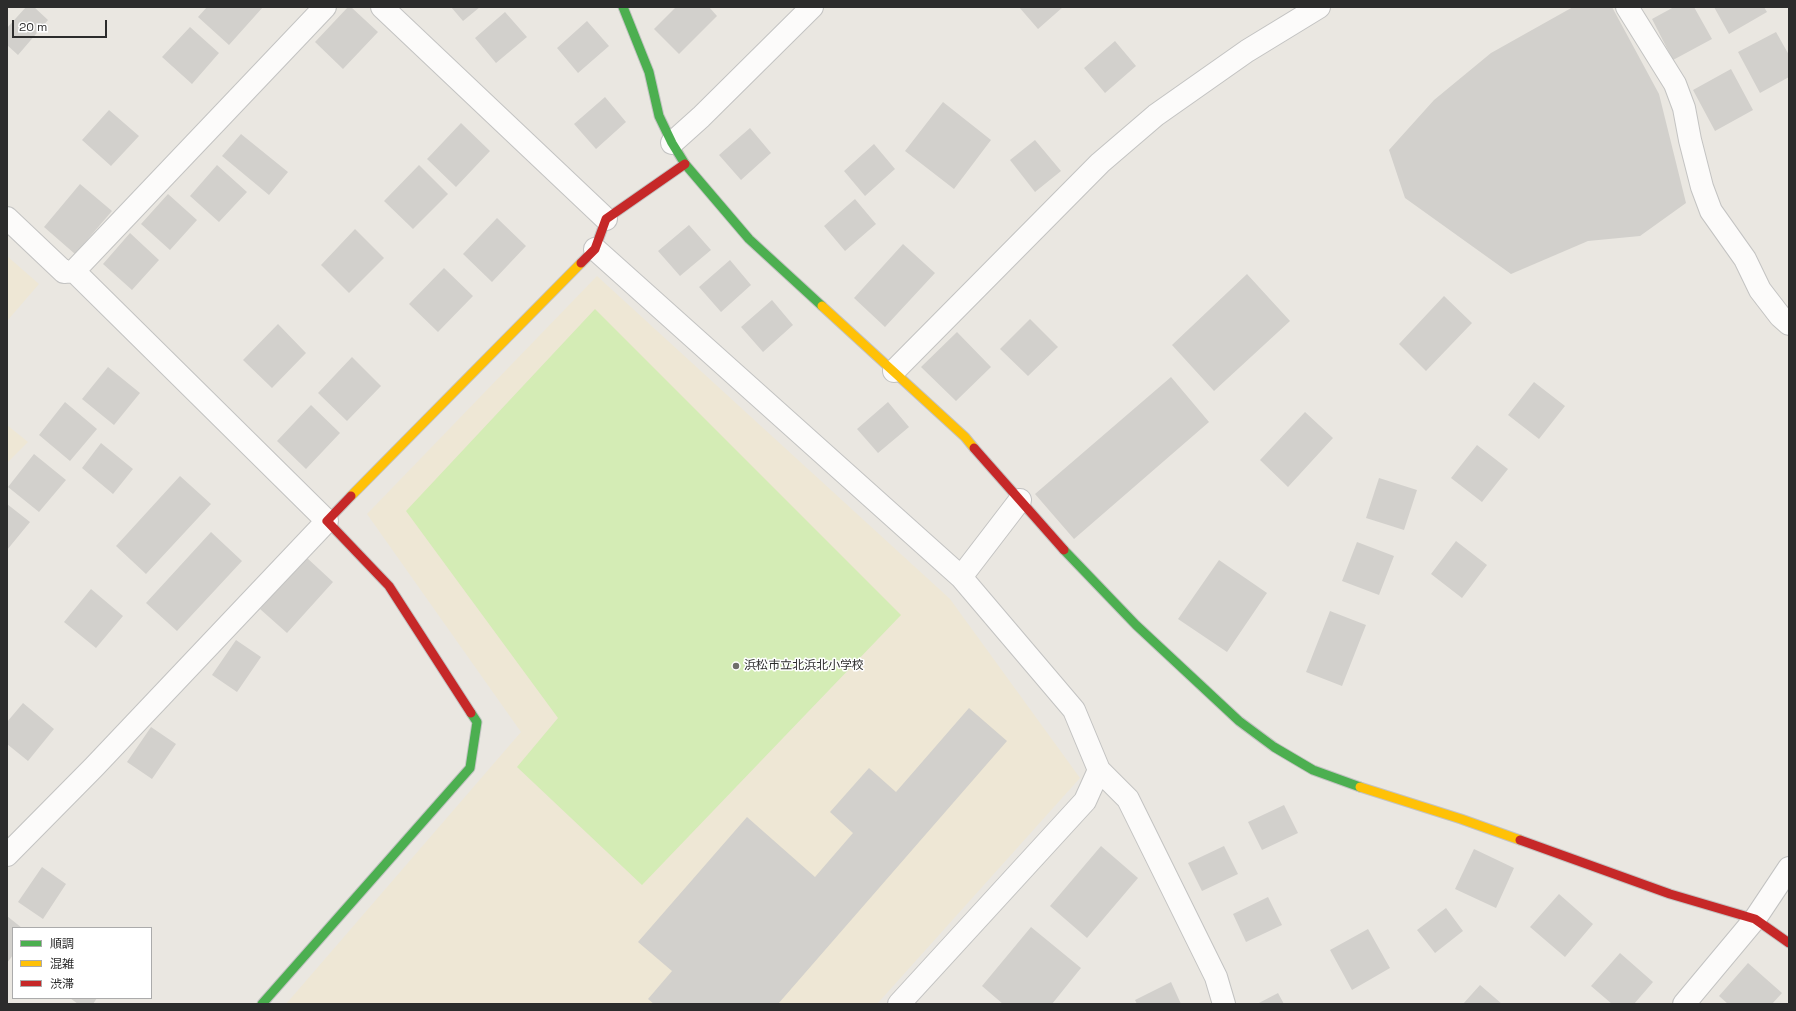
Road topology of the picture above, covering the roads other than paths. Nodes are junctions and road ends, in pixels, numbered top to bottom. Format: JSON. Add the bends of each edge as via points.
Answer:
{"nodes":[{"id":1,"x":325,"y":7,"type":"edge"},
{"id":2,"x":382,"y":7,"type":"edge"},
{"id":3,"x":623,"y":7,"type":"edge"},
{"id":4,"x":812,"y":7,"type":"edge"},
{"id":5,"x":1320,"y":7,"type":"edge"},
{"id":6,"x":1627,"y":7,"type":"edge"},
{"id":7,"x":672,"y":142,"type":"junction"},
{"id":8,"x":685,"y":164,"type":"junction"},
{"id":9,"x":7,"y":218,"type":"edge"},
{"id":10,"x":606,"y":219,"type":"junction"},
{"id":11,"x":595,"y":249,"type":"junction"},
{"id":12,"x":74,"y":271,"type":"junction"},
{"id":13,"x":1789,"y":324,"type":"edge"},
{"id":14,"x":894,"y":370,"type":"junction"},
{"id":15,"x":1020,"y":500,"type":"junction"},
{"id":16,"x":327,"y":521,"type":"junction"},
{"id":17,"x":961,"y":577,"type":"junction"},
{"id":18,"x":1099,"y":770,"type":"junction"},
{"id":19,"x":7,"y":856,"type":"edge"},
{"id":20,"x":1789,"y":868,"type":"edge"},
{"id":21,"x":1755,"y":919,"type":"junction"},
{"id":22,"x":1789,"y":943,"type":"edge"},
{"id":23,"x":262,"y":1004,"type":"edge"},
{"id":24,"x":898,"y":1004,"type":"edge"},
{"id":25,"x":1224,"y":1004,"type":"edge"},
{"id":26,"x":1684,"y":1004,"type":"edge"}],
"edges":[{"from":1,"to":12,"type":"street"},
{"from":2,"to":10,"type":"street"},
{"from":3,"to":7,"type":"street","via":[[649,72],[659,116]]},
{"from":4,"to":7,"type":"street","via":[[701,117]]},
{"from":5,"to":14,"type":"street","via":[[1240,55],[1156,115],[1100,163]]},
{"from":6,"to":13,"type":"street","via":[[1675,84],[1684,108],[1702,187],[1711,211],[1745,259],[1760,290]]},
{"from":7,"to":8,"type":"street"},
{"from":8,"to":10,"type":"street"},
{"from":8,"to":14,"type":"street","via":[[749,239]]},
{"from":9,"to":12,"type":"street","via":[[64,272]]},
{"from":10,"to":11,"type":"street"},
{"from":11,"to":16,"type":"street"},
{"from":11,"to":17,"type":"street"},
{"from":12,"to":16,"type":"street"},
{"from":14,"to":15,"type":"street","via":[[965,437]]},
{"from":15,"to":17,"type":"street"},
{"from":15,"to":21,"type":"street","via":[[1054,540],[1136,625],[1239,721],[1274,747],[1313,770],[1461,819],[1670,894]]},
{"from":16,"to":19,"type":"street","via":[[94,768]]},
{"from":16,"to":23,"type":"street","via":[[389,586],[477,722],[470,768]]},
{"from":17,"to":18,"type":"street","via":[[1074,710]]},
{"from":18,"to":24,"type":"street","via":[[1085,801]]},
{"from":18,"to":25,"type":"street","via":[[1128,799],[1216,977]]},
{"from":20,"to":21,"type":"street"},
{"from":21,"to":22,"type":"street"},
{"from":21,"to":26,"type":"street"}]}
